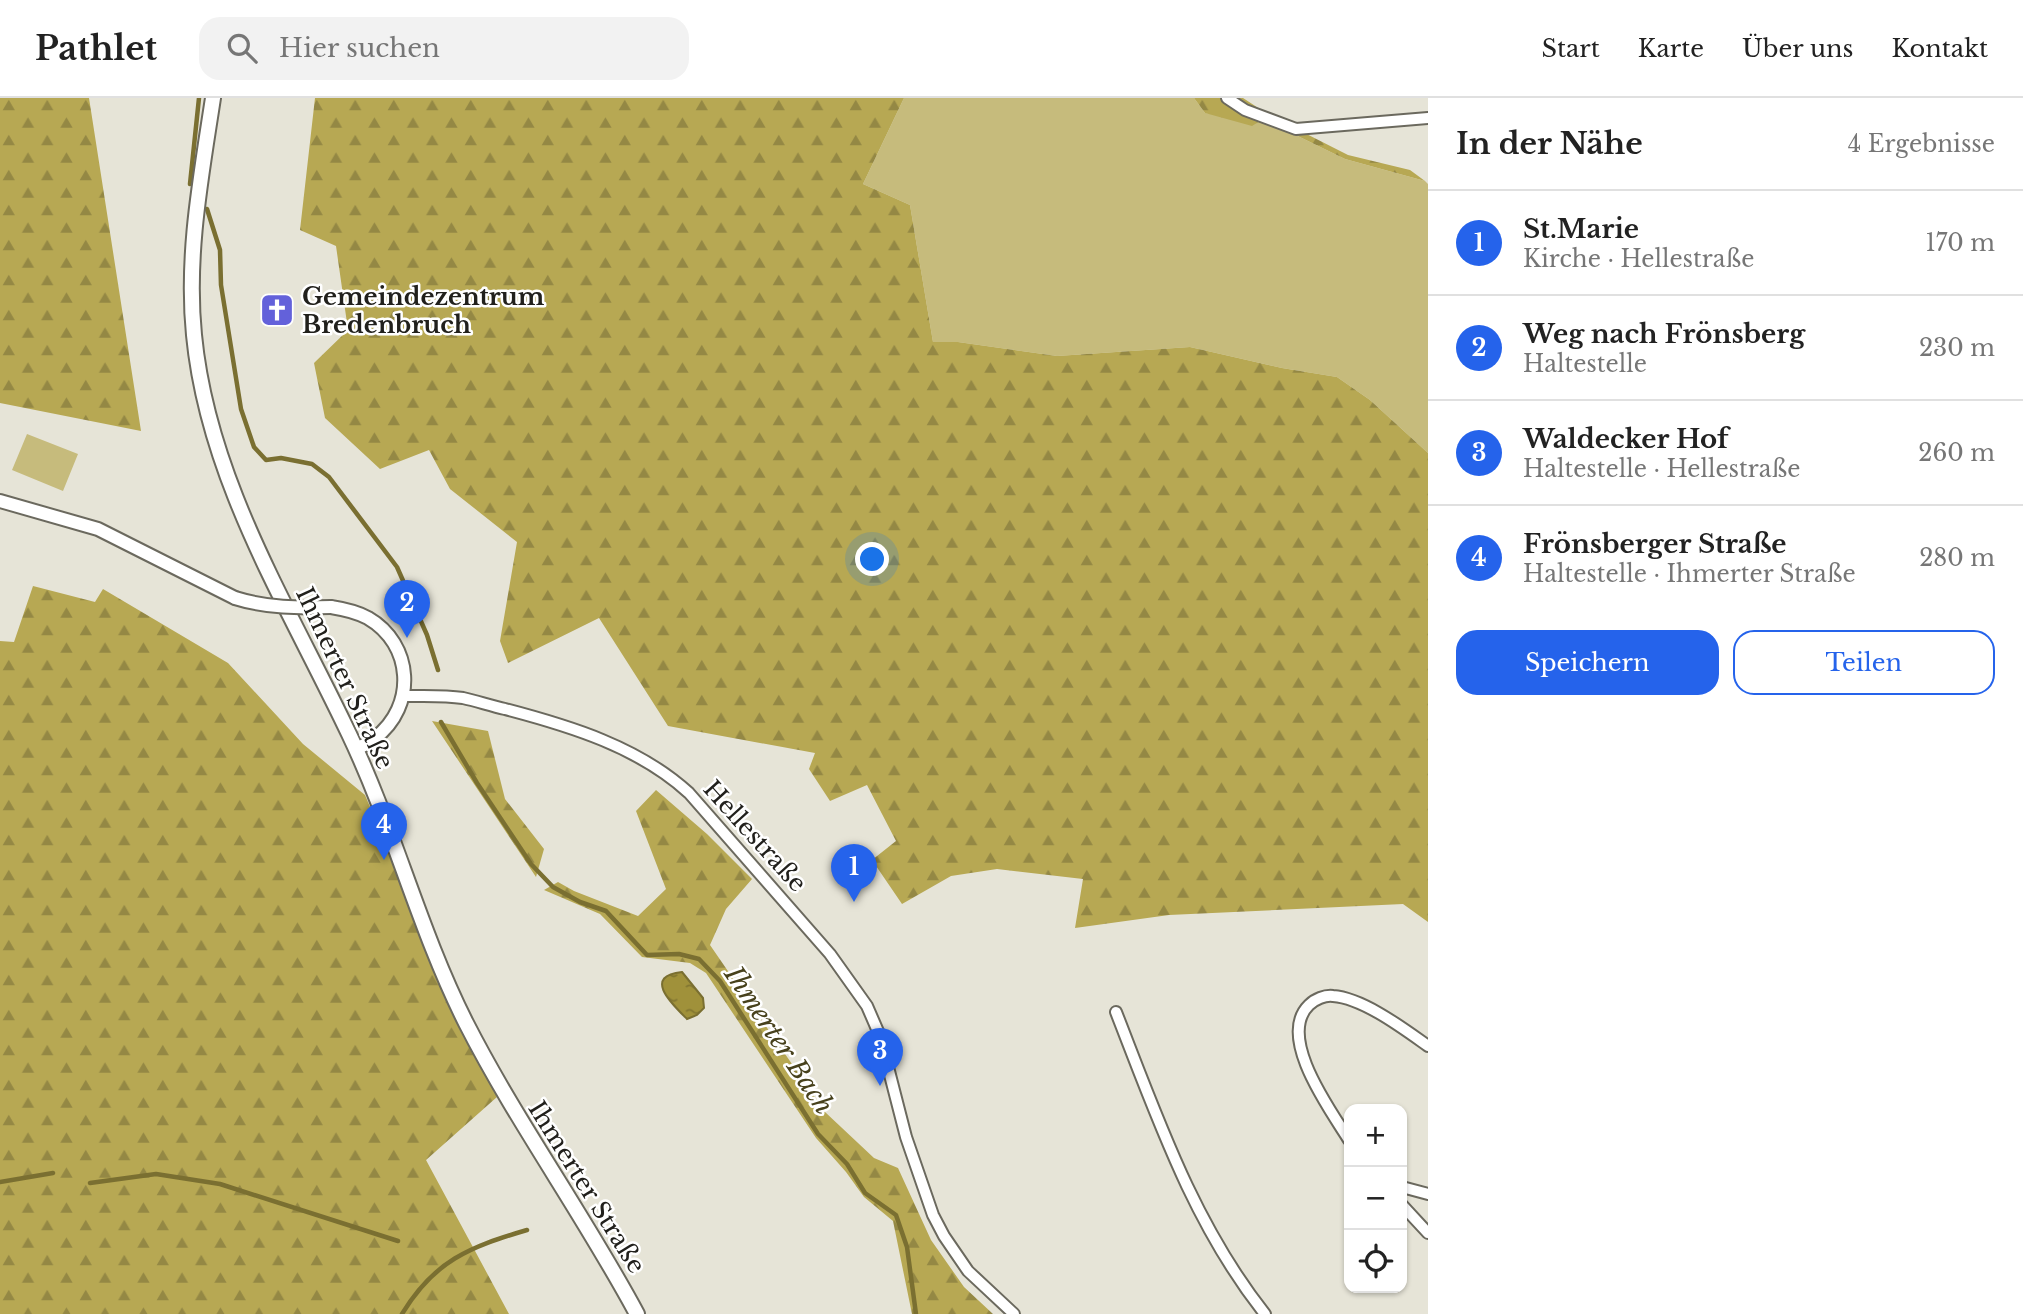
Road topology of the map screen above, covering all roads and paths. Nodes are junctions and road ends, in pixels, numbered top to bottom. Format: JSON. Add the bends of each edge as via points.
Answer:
{"nodes":[{"id":1,"x":213,"y":98,"type":"edge"},
{"id":2,"x":1227,"y":98,"type":"edge"},
{"id":3,"x":1428,"y":118,"type":"edge"},
{"id":4,"x":0,"y":501,"type":"edge"},
{"id":5,"x":404,"y":696,"type":"junction"},
{"id":6,"x":356,"y":750,"type":"junction"},
{"id":7,"x":1116,"y":1012,"type":"dead end"},
{"id":8,"x":1428,"y":1046,"type":"edge"},
{"id":9,"x":1344,"y":1132,"type":"edge"},
{"id":10,"x":1407,"y":1188,"type":"edge"},
{"id":11,"x":1428,"y":1194,"type":"edge"},
{"id":12,"x":1407,"y":1210,"type":"edge"},
{"id":13,"x":1428,"y":1233,"type":"edge"},
{"id":14,"x":637,"y":1314,"type":"edge"},
{"id":15,"x":1014,"y":1314,"type":"edge"},
{"id":16,"x":1265,"y":1314,"type":"edge"}],
"edges":[{"from":1,"to":6,"type":"main road","name":"Ihmerter Straße","via":[[195,215],[191,281],[202,384],[226,476],[245,526]]},
{"from":2,"to":3,"type":"street","via":[[1245,110],[1297,129]]},
{"from":4,"to":5,"type":"street","bridge":true,"via":[[98,529],[235,598],[278,607],[331,607],[367,618],[388,635],[402,660]]},
{"from":5,"to":6,"type":"street","via":[[389,724]]},
{"from":5,"to":15,"type":"street","name":"Hellestraße","via":[[465,699],[537,717],[627,751],[671,776],[690,793],[830,954],[867,1006],[933,1215],[968,1271]]},
{"from":6,"to":14,"type":"main road","name":"Ihmerter Straße","via":[[464,1019],[501,1090]]},
{"from":7,"to":16,"type":"street","via":[[1182,1176],[1225,1255]]},
{"from":8,"to":9,"type":"street","via":[[1344,998],[1325,996],[1308,1006],[1298,1024],[1303,1057]]},
{"from":10,"to":11,"type":"street"},
{"from":12,"to":13,"type":"street"}]}
